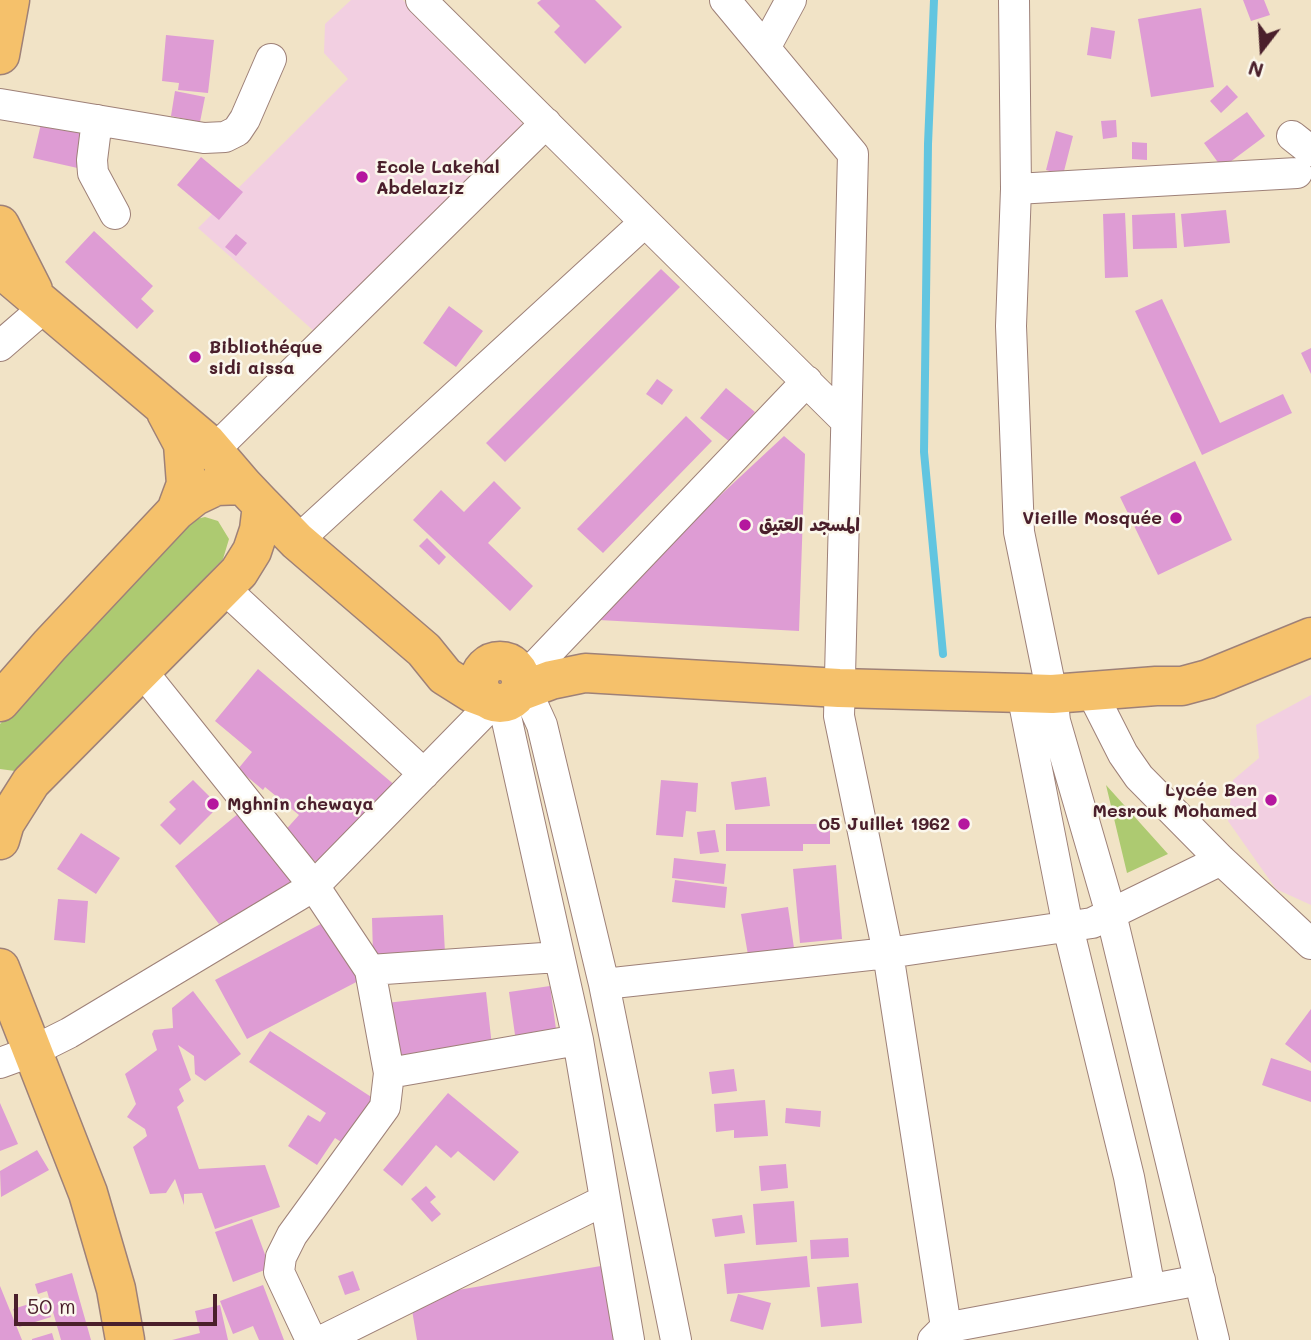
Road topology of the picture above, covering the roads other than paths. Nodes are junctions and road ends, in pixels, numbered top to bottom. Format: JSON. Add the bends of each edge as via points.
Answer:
{"nodes":[{"id":1,"x":9,"y":0,"type":"edge"},
{"id":2,"x":421,"y":0,"type":"edge"},
{"id":3,"x":725,"y":0,"type":"edge"},
{"id":4,"x":791,"y":0,"type":"edge"},
{"id":5,"x":1014,"y":0,"type":"edge"},
{"id":6,"x":765,"y":48,"type":"junction"},
{"id":7,"x":0,"y":55,"type":"edge"},
{"id":8,"x":271,"y":59,"type":"dead end"},
{"id":9,"x":0,"y":104,"type":"edge"},
{"id":10,"x":97,"y":120,"type":"junction"},
{"id":11,"x":545,"y":123,"type":"junction"},
{"id":12,"x":1300,"y":153,"type":"edge"},
{"id":13,"x":1016,"y":188,"type":"junction"},
{"id":14,"x":115,"y":214,"type":"dead end"},
{"id":15,"x":645,"y":222,"type":"junction"},
{"id":16,"x":0,"y":225,"type":"edge"},
{"id":17,"x":0,"y":268,"type":"edge"},
{"id":18,"x":42,"y":305,"type":"junction"},
{"id":19,"x":0,"y":346,"type":"edge"},
{"id":20,"x":807,"y":381,"type":"junction"},
{"id":21,"x":164,"y":407,"type":"junction"},
{"id":22,"x":846,"y":421,"type":"junction"},
{"id":23,"x":214,"y":451,"type":"junction"},
{"id":24,"x":252,"y":495,"type":"junction"},
{"id":25,"x":176,"y":511,"type":"junction"},
{"id":26,"x":297,"y":541,"type":"junction"},
{"id":27,"x":232,"y":580,"type":"junction"},
{"id":28,"x":356,"y":592,"type":"junction"},
{"id":29,"x":1311,"y":610,"type":"edge"},
{"id":30,"x":1311,"y":638,"type":"edge"},
{"id":31,"x":142,"y":671,"type":"junction"},
{"id":32,"x":521,"y":683,"type":"junction"},
{"id":33,"x":1156,"y":686,"type":"junction"},
{"id":34,"x":839,"y":688,"type":"junction"},
{"id":35,"x":1091,"y":691,"type":"junction"},
{"id":36,"x":1037,"y":693,"type":"junction"},
{"id":37,"x":0,"y":702,"type":"edge"},
{"id":38,"x":424,"y":774,"type":"junction"},
{"id":39,"x":16,"y":782,"type":"edge"},
{"id":40,"x":0,"y":840,"type":"edge"},
{"id":41,"x":1221,"y":860,"type":"junction"},
{"id":42,"x":314,"y":886,"type":"junction"},
{"id":43,"x":1111,"y":914,"type":"junction"},
{"id":44,"x":1068,"y":927,"type":"junction"},
{"id":45,"x":1307,"y":938,"type":"edge"},
{"id":46,"x":0,"y":941,"type":"edge"},
{"id":47,"x":888,"y":953,"type":"junction"},
{"id":48,"x":558,"y":957,"type":"junction"},
{"id":49,"x":370,"y":970,"type":"junction"},
{"id":50,"x":4,"y":976,"type":"edge"},
{"id":51,"x":604,"y":984,"type":"junction"},
{"id":52,"x":578,"y":1040,"type":"junction"},
{"id":53,"x":16,"y":1057,"type":"edge"},
{"id":54,"x":389,"y":1073,"type":"junction"},
{"id":55,"x":605,"y":1200,"type":"junction"},
{"id":56,"x":1200,"y":1280,"type":"junction"},
{"id":57,"x":1150,"y":1289,"type":"junction"},
{"id":58,"x":942,"y":1336,"type":"edge"},
{"id":59,"x":125,"y":1340,"type":"edge"},
{"id":60,"x":311,"y":1340,"type":"edge"},
{"id":61,"x":323,"y":1340,"type":"edge"},
{"id":62,"x":629,"y":1340,"type":"edge"},
{"id":63,"x":676,"y":1340,"type":"edge"},
{"id":64,"x":1214,"y":1340,"type":"edge"}],
"edges":[{"from":1,"to":7,"type":"main road"},
{"from":2,"to":11,"type":"street"},
{"from":3,"to":6,"type":"street"},
{"from":4,"to":6,"type":"street"},
{"from":5,"to":13,"type":"street"},
{"from":6,"to":22,"type":"street","via":[[853,154]]},
{"from":8,"to":10,"type":"street","via":[[245,119],[237,131],[225,137],[204,138]]},
{"from":9,"to":10,"type":"street"},
{"from":10,"to":14,"type":"street","via":[[93,173]]},
{"from":11,"to":15,"type":"street"},
{"from":11,"to":23,"type":"street"},
{"from":12,"to":13,"type":"street"},
{"from":13,"to":36,"type":"street","via":[[1011,326],[1019,532]]},
{"from":15,"to":20,"type":"street"},
{"from":15,"to":26,"type":"street"},
{"from":16,"to":18,"type":"main road"},
{"from":17,"to":18,"type":"main road"},
{"from":18,"to":19,"type":"street"},
{"from":18,"to":21,"type":"main road"},
{"from":20,"to":22,"type":"street"},
{"from":20,"to":32,"type":"street"},
{"from":21,"to":23,"type":"main road"},
{"from":21,"to":25,"type":"main road","via":[[183,444],[186,484]]},
{"from":22,"to":34,"type":"street"},
{"from":23,"to":24,"type":"main road"},
{"from":24,"to":25,"type":"main road","via":[[216,486]]},
{"from":24,"to":26,"type":"main road"},
{"from":24,"to":27,"type":"main road","via":[[260,530]]},
{"from":25,"to":37,"type":"main road"},
{"from":26,"to":28,"type":"main road"},
{"from":27,"to":28,"type":"main road","via":[[270,556],[290,557]]},
{"from":27,"to":31,"type":"main road"},
{"from":27,"to":38,"type":"street"},
{"from":28,"to":32,"type":"main road","via":[[424,650],[445,676],[472,694]]},
{"from":29,"to":33,"type":"main road","via":[[1187,663]]},
{"from":30,"to":33,"type":"main road","via":[[1195,684]]},
{"from":31,"to":39,"type":"main road"},
{"from":31,"to":42,"type":"street"},
{"from":32,"to":34,"type":"main road"},
{"from":32,"to":38,"type":"street"},
{"from":32,"to":48,"type":"street"},
{"from":32,"to":51,"type":"street","via":[[542,726]]},
{"from":33,"to":35,"type":"main road"},
{"from":34,"to":36,"type":"main road"},
{"from":34,"to":47,"type":"street","via":[[838,716]]},
{"from":35,"to":36,"type":"main road"},
{"from":35,"to":41,"type":"street","via":[[1139,777]]},
{"from":36,"to":43,"type":"street","via":[[1055,721]]},
{"from":36,"to":44,"type":"street"},
{"from":38,"to":42,"type":"street"},
{"from":39,"to":40,"type":"main road"},
{"from":41,"to":43,"type":"street"},
{"from":41,"to":45,"type":"street"},
{"from":42,"to":49,"type":"street"},
{"from":42,"to":53,"type":"street","via":[[68,1033]]},
{"from":43,"to":44,"type":"street"},
{"from":43,"to":56,"type":"street"},
{"from":44,"to":47,"type":"street"},
{"from":44,"to":57,"type":"street","via":[[1129,1177]]},
{"from":46,"to":50,"type":"main road"},
{"from":47,"to":51,"type":"street"},
{"from":47,"to":58,"type":"street"},
{"from":48,"to":49,"type":"street"},
{"from":48,"to":52,"type":"street"},
{"from":49,"to":54,"type":"street"},
{"from":50,"to":53,"type":"main road"},
{"from":51,"to":63,"type":"street"},
{"from":52,"to":54,"type":"street"},
{"from":52,"to":55,"type":"street"},
{"from":53,"to":59,"type":"main road","via":[[88,1193],[116,1289]]},
{"from":54,"to":60,"type":"street","via":[[385,1107],[281,1256],[279,1272]]},
{"from":55,"to":61,"type":"street"},
{"from":55,"to":62,"type":"street"},
{"from":56,"to":57,"type":"street"},
{"from":56,"to":64,"type":"street"},
{"from":57,"to":58,"type":"street"}]}
